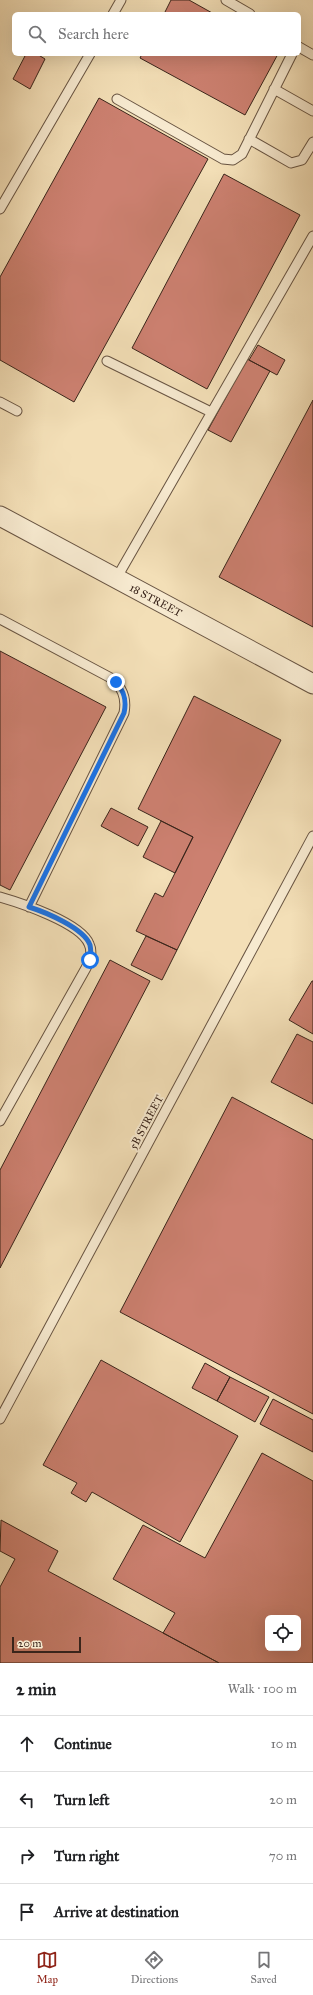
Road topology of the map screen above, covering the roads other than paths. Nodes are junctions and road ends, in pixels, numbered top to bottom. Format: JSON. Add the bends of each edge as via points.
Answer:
{"nodes":[{"id":1,"x":121,"y":0,"type":"edge"},
{"id":2,"x":226,"y":0,"type":"edge"},
{"id":3,"x":114,"y":12,"type":"edge"},
{"id":4,"x":247,"y":12,"type":"edge"},
{"id":5,"x":301,"y":48,"type":"edge"},
{"id":6,"x":313,"y":55,"type":"edge"},
{"id":7,"x":89,"y":56,"type":"edge"},
{"id":8,"x":291,"y":56,"type":"edge"},
{"id":9,"x":274,"y":89,"type":"junction"},
{"id":10,"x":117,"y":99,"type":"dead end"},
{"id":11,"x":313,"y":111,"type":"edge"},
{"id":12,"x":249,"y":139,"type":"junction"},
{"id":13,"x":313,"y":142,"type":"edge"},
{"id":14,"x":0,"y":209,"type":"edge"},
{"id":15,"x":313,"y":236,"type":"edge"},
{"id":16,"x":107,"y":361,"type":"dead end"},
{"id":17,"x":0,"y":402,"type":"edge"},
{"id":18,"x":17,"y":411,"type":"dead end"},
{"id":19,"x":211,"y":412,"type":"junction"},
{"id":20,"x":0,"y":516,"type":"edge"},
{"id":21,"x":116,"y":579,"type":"junction"},
{"id":22,"x":0,"y":619,"type":"edge"},
{"id":23,"x":313,"y":684,"type":"edge"},
{"id":24,"x":313,"y":836,"type":"edge"},
{"id":25,"x":0,"y":897,"type":"edge"},
{"id":26,"x":29,"y":907,"type":"junction"},
{"id":27,"x":0,"y":1121,"type":"edge"},
{"id":28,"x":0,"y":1419,"type":"edge"}],
"edges":[{"from":1,"to":3,"type":"lane"},
{"from":2,"to":4,"type":"lane"},
{"from":5,"to":6,"type":"lane"},
{"from":7,"to":14,"type":"lane"},
{"from":8,"to":9,"type":"lane"},
{"from":9,"to":11,"type":"lane"},
{"from":9,"to":12,"type":"lane"},
{"from":10,"to":12,"type":"lane","via":[[223,159],[238,158]]},
{"from":12,"to":13,"type":"lane","via":[[291,163],[302,160]]},
{"from":15,"to":19,"type":"lane"},
{"from":16,"to":19,"type":"lane"},
{"from":17,"to":18,"type":"lane"},
{"from":19,"to":21,"type":"lane"},
{"from":20,"to":21,"type":"street","name":"18 STREET"},
{"from":21,"to":23,"type":"street","name":"18 STREET"},
{"from":22,"to":26,"type":"lane","via":[[109,677],[122,688],[126,705]]},
{"from":24,"to":28,"type":"lane","name":"5B STREET"},
{"from":25,"to":26,"type":"lane"},
{"from":26,"to":27,"type":"lane","via":[[79,932],[88,941],[91,952],[86,968]]}]}
